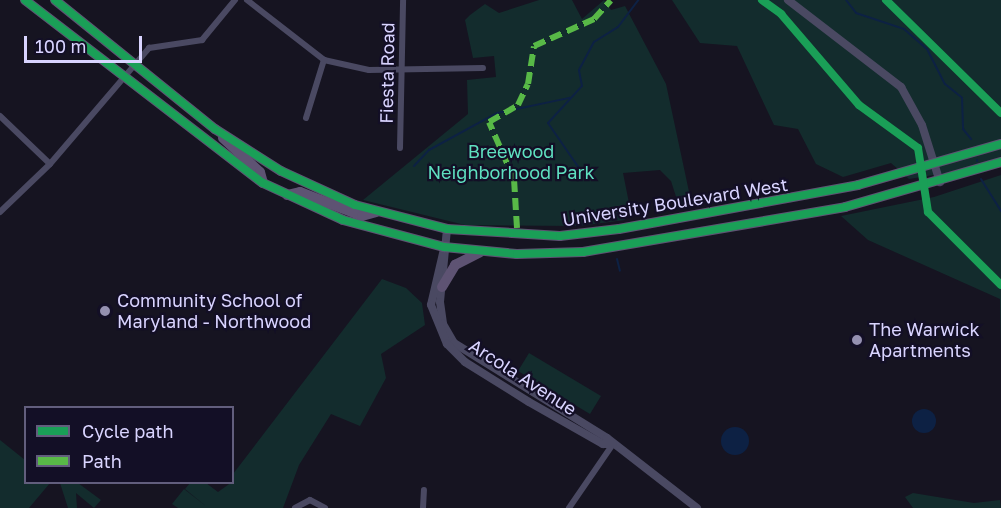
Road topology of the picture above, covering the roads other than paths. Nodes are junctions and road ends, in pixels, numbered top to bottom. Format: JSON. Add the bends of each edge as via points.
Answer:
{"nodes":[{"id":1,"x":26,"y":0,"type":"edge"},
{"id":2,"x":55,"y":0,"type":"edge"},
{"id":3,"x":235,"y":0,"type":"edge"},
{"id":4,"x":247,"y":0,"type":"edge"},
{"id":5,"x":403,"y":0,"type":"edge"},
{"id":6,"x":788,"y":0,"type":"edge"},
{"id":7,"x":324,"y":60,"type":"junction"},
{"id":8,"x":135,"y":64,"type":"junction"},
{"id":9,"x":483,"y":68,"type":"dead end"},
{"id":10,"x":402,"y":70,"type":"junction"},
{"id":11,"x":121,"y":77,"type":"junction"},
{"id":12,"x":0,"y":116,"type":"edge"},
{"id":13,"x":306,"y":118,"type":"dead end"},
{"id":14,"x":215,"y":129,"type":"junction"},
{"id":15,"x":1001,"y":144,"type":"edge"},
{"id":16,"x":400,"y":148,"type":"dead end"},
{"id":17,"x":1001,"y":162,"type":"edge"},
{"id":18,"x":50,"y":164,"type":"junction"},
{"id":19,"x":934,"y":165,"type":"junction"},
{"id":20,"x":940,"y":182,"type":"junction"},
{"id":21,"x":263,"y":183,"type":"junction"},
{"id":22,"x":287,"y":195,"type":"junction"},
{"id":23,"x":0,"y":212,"type":"edge"},
{"id":24,"x":377,"y":212,"type":"junction"},
{"id":25,"x":447,"y":229,"type":"junction"},
{"id":26,"x":444,"y":247,"type":"junction"},
{"id":27,"x":482,"y":251,"type":"junction"},
{"id":28,"x":442,"y":287,"type":"junction"},
{"id":29,"x":613,"y":444,"type":"junction"},
{"id":30,"x":424,"y":490,"type":"dead end"},
{"id":31,"x":296,"y":508,"type":"edge"},
{"id":32,"x":325,"y":508,"type":"edge"},
{"id":33,"x":423,"y":508,"type":"edge"},
{"id":34,"x":569,"y":508,"type":"edge"},
{"id":35,"x":697,"y":508,"type":"edge"}],
"edges":[{"from":1,"to":11,"type":"main road","name":"University Boulevard West"},
{"from":2,"to":8,"type":"main road","name":"University Boulevard West"},
{"from":3,"to":8,"type":"street","via":[[202,40],[154,44]]},
{"from":4,"to":7,"type":"street"},
{"from":5,"to":10,"type":"street","name":"Fiesta Road"},
{"from":6,"to":19,"type":"street","via":[[901,87],[922,125]]},
{"from":7,"to":10,"type":"street"},
{"from":7,"to":13,"type":"street"},
{"from":8,"to":11,"type":"street"},
{"from":8,"to":14,"type":"main road","name":"University Boulevard West"},
{"from":9,"to":10,"type":"street"},
{"from":10,"to":16,"type":"street","name":"Fiesta Road"},
{"from":11,"to":18,"type":"street"},
{"from":11,"to":21,"type":"main road","name":"University Boulevard West"},
{"from":12,"to":18,"type":"street"},
{"from":14,"to":21,"type":"main road","via":[[236,154],[260,172]]},
{"from":14,"to":24,"type":"main road","name":"University Boulevard West","via":[[280,171]]},
{"from":15,"to":19,"type":"main road","name":"University Boulevard West"},
{"from":17,"to":20,"type":"main road","name":"University Boulevard West"},
{"from":18,"to":23,"type":"street"},
{"from":19,"to":20,"type":"street"},
{"from":19,"to":25,"type":"main road","name":"University Boulevard West","via":[[810,195],[620,229],[560,236]]},
{"from":20,"to":27,"type":"main road","name":"University Boulevard West","via":[[845,207],[583,252]]},
{"from":21,"to":22,"type":"main road","name":"University Boulevard West"},
{"from":22,"to":24,"type":"main road","via":[[300,192],[362,216]]},
{"from":22,"to":26,"type":"main road","name":"University Boulevard West","via":[[366,228]]},
{"from":24,"to":25,"type":"main road","name":"University Boulevard West"},
{"from":25,"to":26,"type":"street","name":"Arcola Avenue"},
{"from":26,"to":27,"type":"main road","name":"University Boulevard West"},
{"from":26,"to":28,"type":"street","name":"Arcola Avenue"},
{"from":26,"to":29,"type":"street","name":"Arcola Avenue","via":[[431,305],[447,344],[465,362],[529,402],[603,444]]},
{"from":27,"to":28,"type":"main road","via":[[455,265]]},
{"from":28,"to":29,"type":"street","name":"Arcola Avenue","via":[[443,324],[454,343]]},
{"from":29,"to":34,"type":"street"},
{"from":29,"to":35,"type":"street","name":"Arcola Avenue"},
{"from":30,"to":33,"type":"street"},
{"from":31,"to":32,"type":"street","via":[[310,500]]}]}
